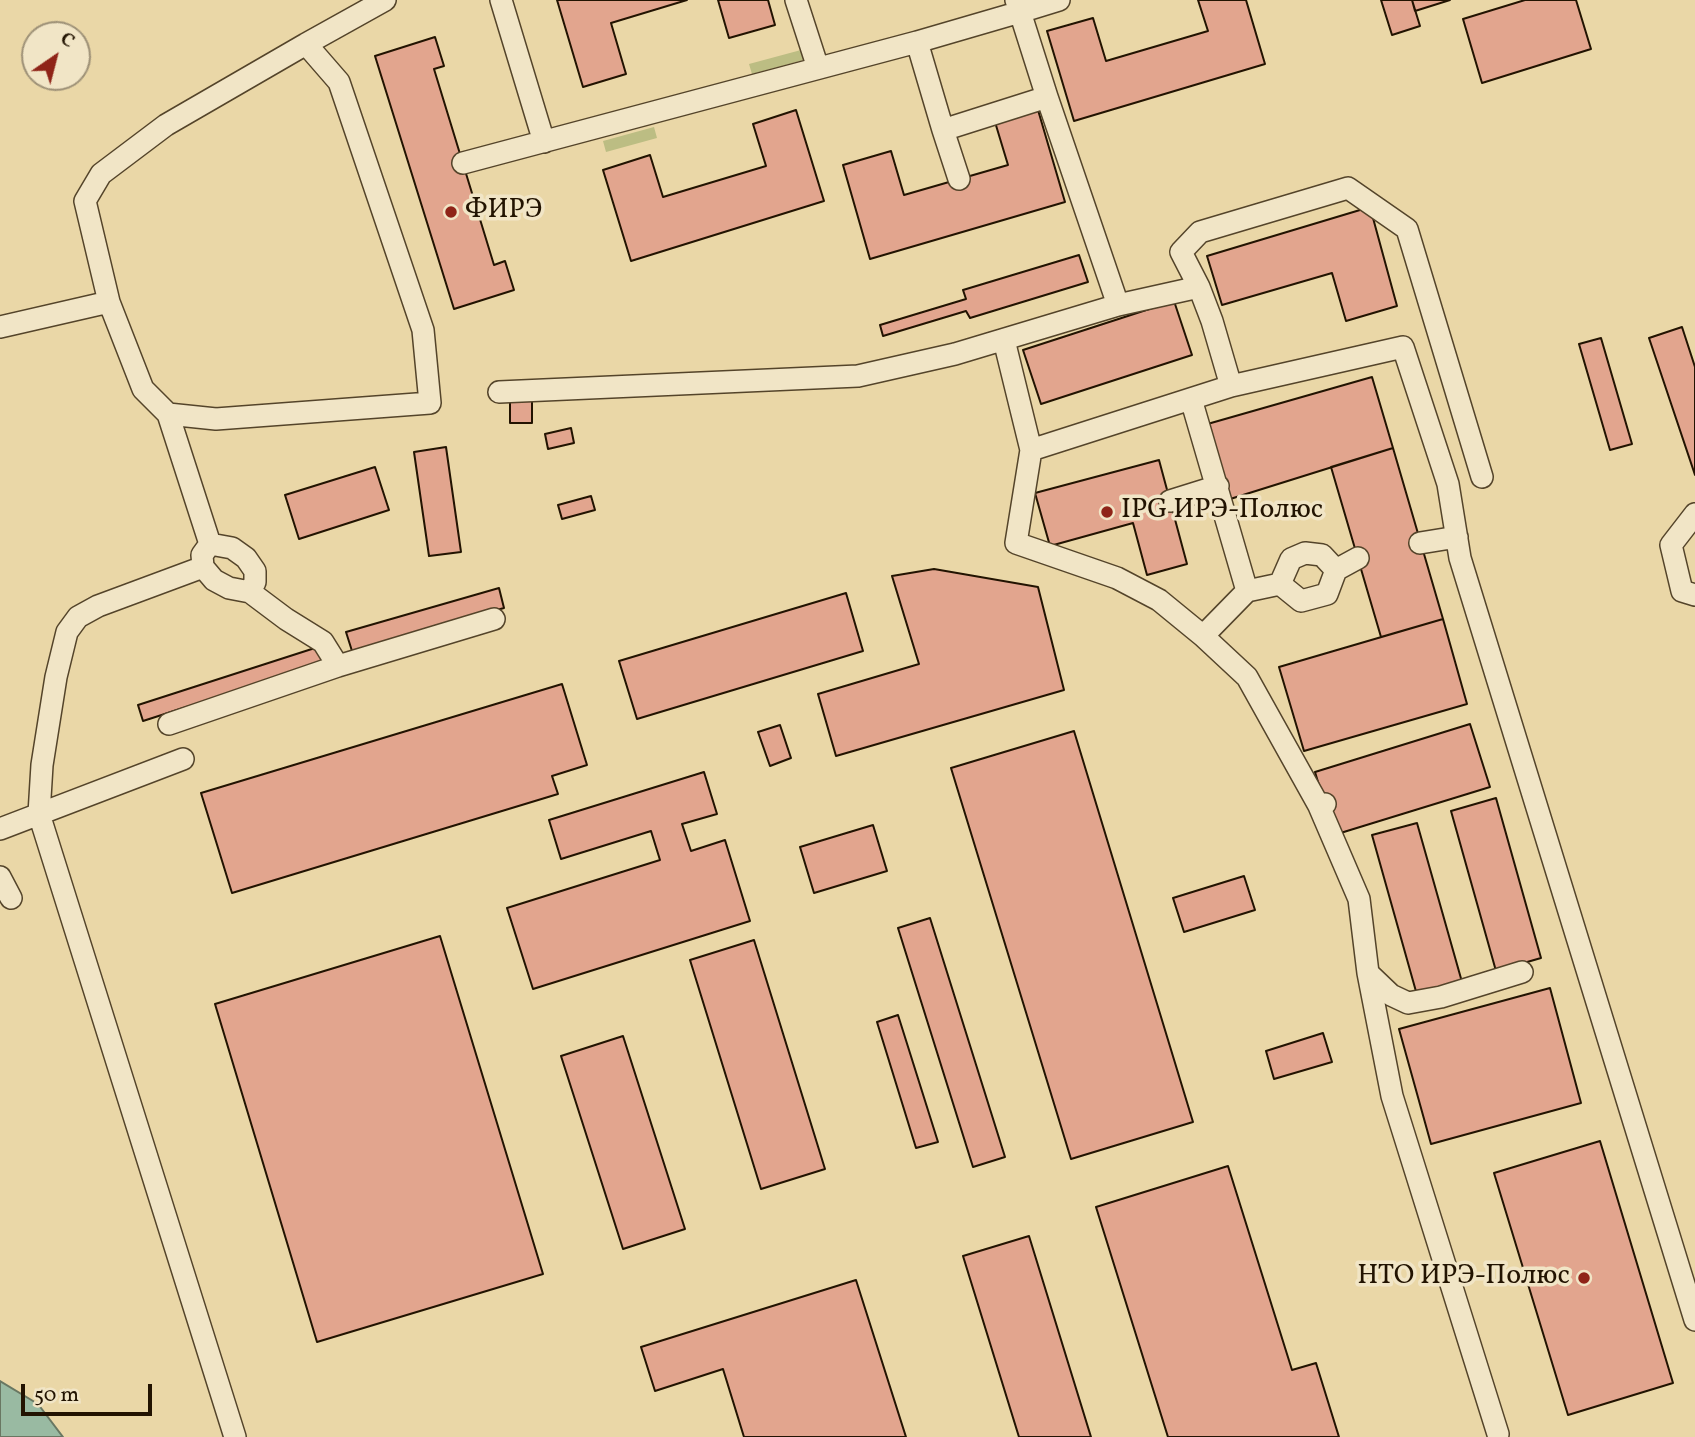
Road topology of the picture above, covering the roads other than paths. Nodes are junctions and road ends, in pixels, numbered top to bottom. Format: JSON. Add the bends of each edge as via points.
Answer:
{"nodes":[{"id":1,"x":385,"y":0,"type":"edge"},
{"id":2,"x":501,"y":0,"type":"edge"},
{"id":3,"x":796,"y":0,"type":"edge"},
{"id":4,"x":1059,"y":0,"type":"edge"},
{"id":5,"x":1018,"y":6,"type":"edge"},
{"id":6,"x":916,"y":42,"type":"junction"},
{"id":7,"x":306,"y":44,"type":"junction"},
{"id":8,"x":818,"y":68,"type":"junction"},
{"id":9,"x":1047,"y":97,"type":"junction"},
{"id":10,"x":943,"y":130,"type":"junction"},
{"id":11,"x":544,"y":142,"type":"junction"},
{"id":12,"x":463,"y":163,"type":"dead end"},
{"id":13,"x":959,"y":179,"type":"dead end"},
{"id":14,"x":1199,"y":287,"type":"junction"},
{"id":15,"x":108,"y":302,"type":"junction"},
{"id":16,"x":1118,"y":306,"type":"junction"},
{"id":17,"x":0,"y":327,"type":"edge"},
{"id":18,"x":1004,"y":340,"type":"junction"},
{"id":19,"x":1231,"y":386,"type":"junction"},
{"id":20,"x":499,"y":392,"type":"dead end"},
{"id":21,"x":1191,"y":399,"type":"junction"},
{"id":22,"x":168,"y":414,"type":"junction"},
{"id":23,"x":1031,"y":450,"type":"junction"},
{"id":24,"x":1482,"y":477,"type":"dead end"},
{"id":25,"x":1218,"y":486,"type":"junction"},
{"id":26,"x":1170,"y":501,"type":"dead end"},
{"id":27,"x":1695,"y":514,"type":"edge"},
{"id":28,"x":1457,"y":537,"type":"junction"},
{"id":29,"x":1420,"y":543,"type":"dead end"},
{"id":30,"x":211,"y":544,"type":"junction"},
{"id":31,"x":1358,"y":558,"type":"dead end"},
{"id":32,"x":203,"y":567,"type":"junction"},
{"id":33,"x":1336,"y":570,"type":"junction"},
{"id":34,"x":1280,"y":584,"type":"junction"},
{"id":35,"x":1247,"y":591,"type":"junction"},
{"id":36,"x":250,"y":592,"type":"junction"},
{"id":37,"x":1695,"y":595,"type":"edge"},
{"id":38,"x":494,"y":619,"type":"dead end"},
{"id":39,"x":1203,"y":636,"type":"junction"},
{"id":40,"x":338,"y":666,"type":"junction"},
{"id":41,"x":169,"y":724,"type":"dead end"},
{"id":42,"x":183,"y":759,"type":"dead end"},
{"id":43,"x":39,"y":814,"type":"junction"},
{"id":44,"x":0,"y":829,"type":"edge"},
{"id":45,"x":0,"y":877,"type":"edge"},
{"id":46,"x":11,"y":898,"type":"dead end"},
{"id":47,"x":1522,"y":972,"type":"dead end"},
{"id":48,"x":1368,"y":973,"type":"junction"},
{"id":49,"x":1695,"y":1320,"type":"edge"},
{"id":50,"x":1498,"y":1434,"type":"dead end"},
{"id":51,"x":235,"y":1437,"type":"edge"}],
"edges":[{"from":1,"to":7,"type":"street"},
{"from":2,"to":11,"type":"street"},
{"from":3,"to":8,"type":"street"},
{"from":4,"to":5,"type":"street"},
{"from":5,"to":6,"type":"street"},
{"from":5,"to":9,"type":"street"},
{"from":6,"to":8,"type":"street"},
{"from":6,"to":10,"type":"street"},
{"from":7,"to":15,"type":"street","via":[[166,125],[101,174],[85,201]]},
{"from":7,"to":22,"type":"street","via":[[339,82],[423,330],[430,403],[216,419]]},
{"from":8,"to":11,"type":"street"},
{"from":9,"to":10,"type":"street"},
{"from":9,"to":16,"type":"street"},
{"from":10,"to":13,"type":"street"},
{"from":11,"to":12,"type":"street"},
{"from":14,"to":16,"type":"street"},
{"from":14,"to":19,"type":"street"},
{"from":14,"to":24,"type":"street","via":[[1181,252],[1200,232],[1348,188],[1407,229]]},
{"from":15,"to":17,"type":"street"},
{"from":15,"to":22,"type":"street","via":[[143,390]]},
{"from":16,"to":18,"type":"street"},
{"from":18,"to":20,"type":"street","via":[[858,376]]},
{"from":18,"to":23,"type":"street"},
{"from":19,"to":21,"type":"street"},
{"from":19,"to":28,"type":"street","via":[[1403,347],[1448,484]]},
{"from":21,"to":23,"type":"street"},
{"from":21,"to":25,"type":"street"},
{"from":22,"to":30,"type":"street"},
{"from":23,"to":39,"type":"street","via":[[1016,543],[1117,578],[1159,600]]},
{"from":25,"to":26,"type":"street"},
{"from":25,"to":35,"type":"street"},
{"from":27,"to":37,"type":"street","via":[[1671,545],[1682,591]]},
{"from":28,"to":29,"type":"street"},
{"from":28,"to":49,"type":"street"},
{"from":30,"to":32,"type":"street","via":[[202,555]]},
{"from":30,"to":36,"type":"street","via":[[232,548],[246,558],[255,571]]},
{"from":31,"to":33,"type":"street"},
{"from":32,"to":36,"type":"street","via":[[229,588]]},
{"from":32,"to":43,"type":"street","via":[[98,606],[78,617],[67,632],[42,765]]},
{"from":33,"to":34,"type":"street","via":[[1327,594],[1301,601]]},
{"from":33,"to":34,"type":"street","via":[[1322,555],[1305,552],[1291,559]]},
{"from":34,"to":35,"type":"street"},
{"from":35,"to":39,"type":"street"},
{"from":36,"to":40,"type":"street","via":[[324,642]]},
{"from":38,"to":40,"type":"street"},
{"from":39,"to":48,"type":"street","via":[[1248,677],[1322,805],[1359,899]]},
{"from":40,"to":41,"type":"street"},
{"from":42,"to":43,"type":"street"},
{"from":43,"to":44,"type":"street"},
{"from":43,"to":51,"type":"street"},
{"from":45,"to":46,"type":"street"},
{"from":47,"to":48,"type":"street","via":[[1409,1003],[1391,995]]},
{"from":48,"to":50,"type":"street","via":[[1392,1096]]}]}
